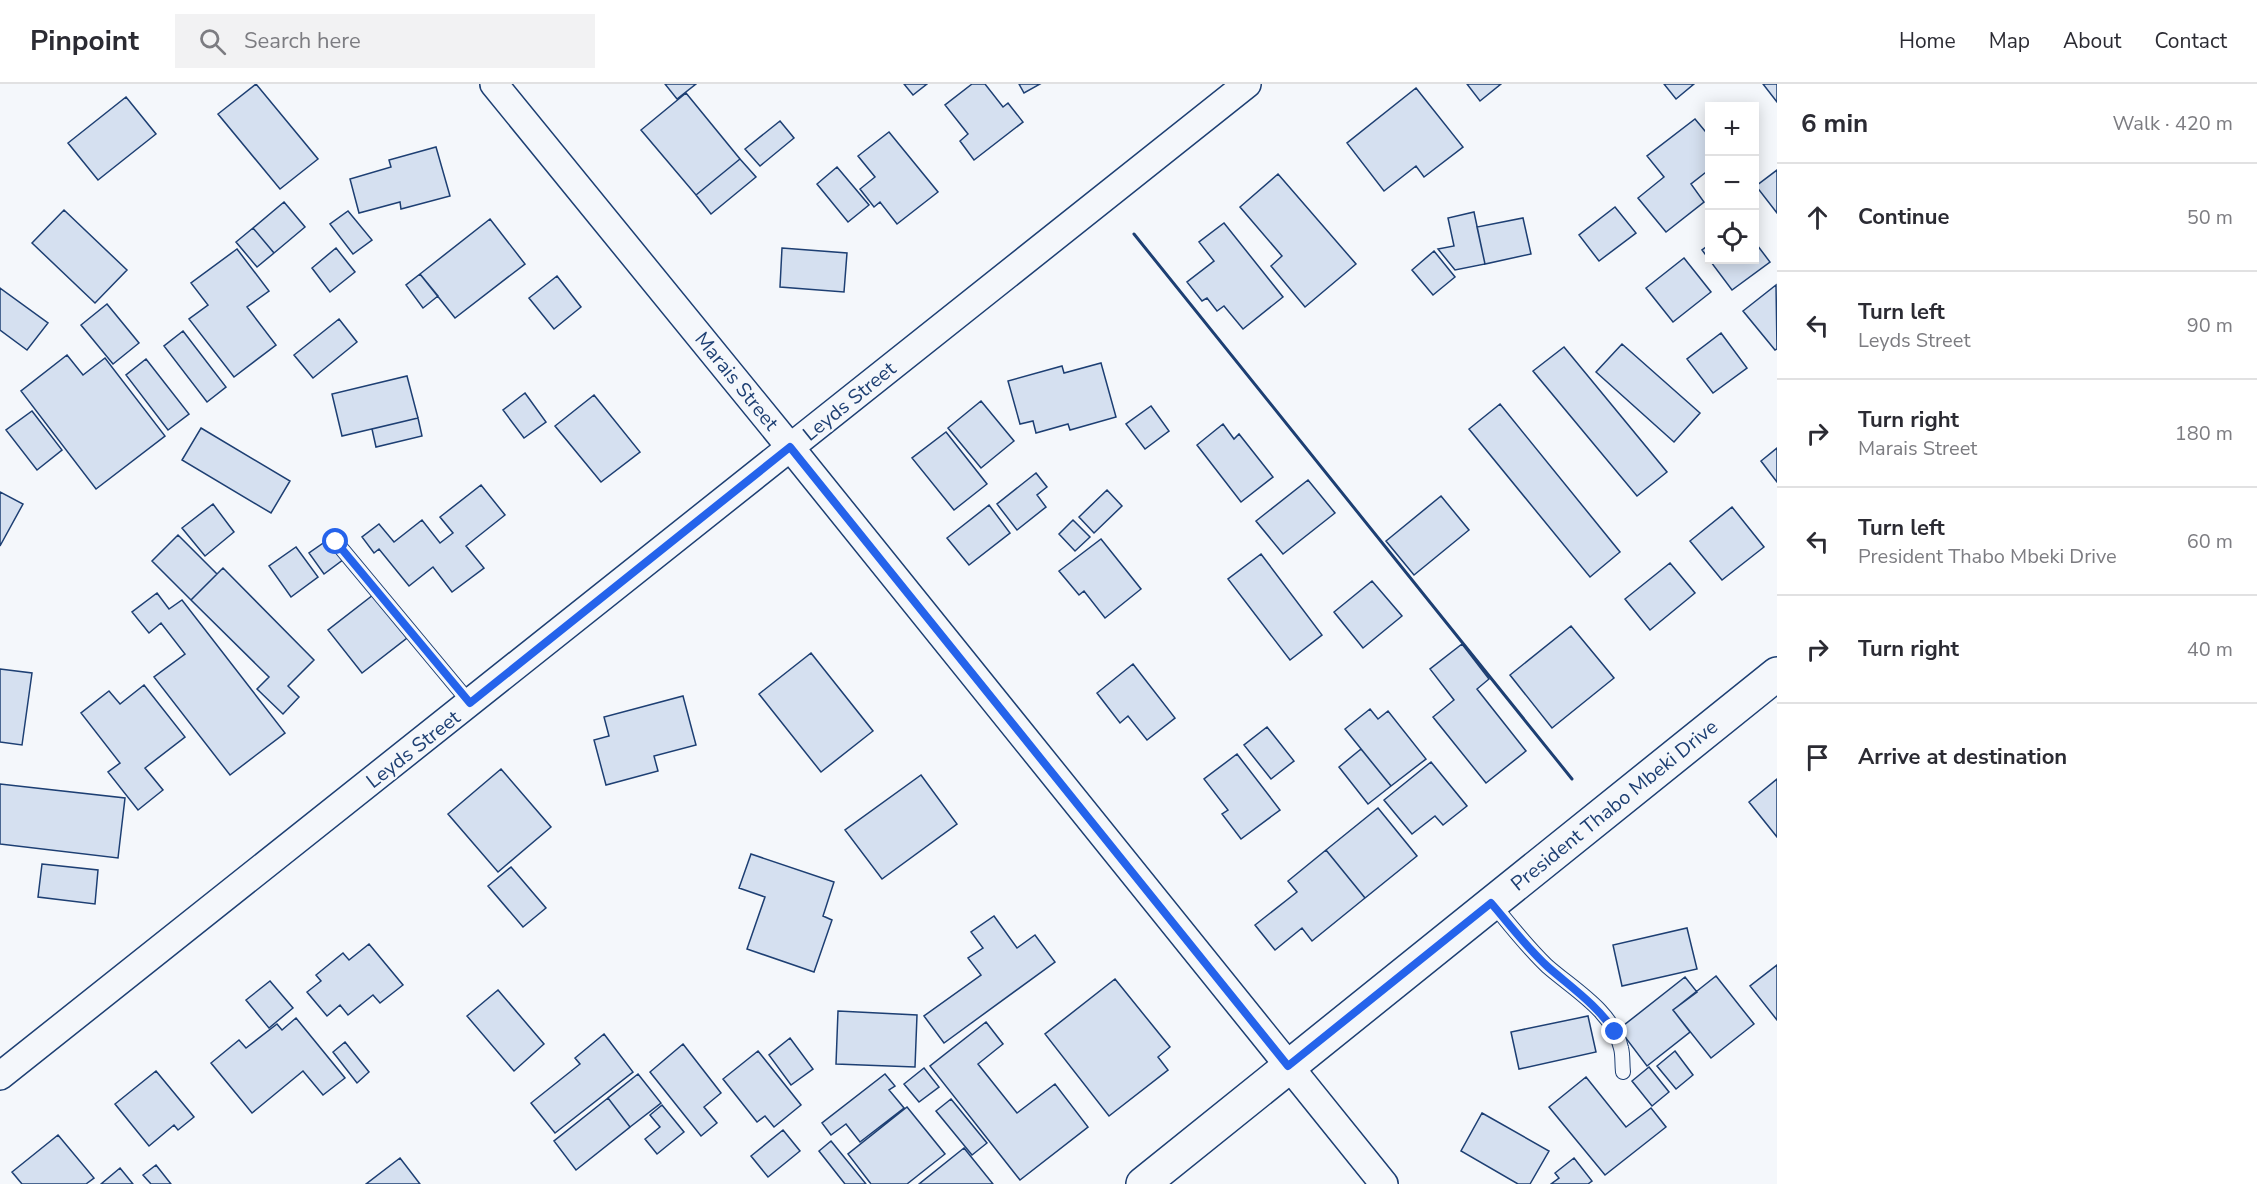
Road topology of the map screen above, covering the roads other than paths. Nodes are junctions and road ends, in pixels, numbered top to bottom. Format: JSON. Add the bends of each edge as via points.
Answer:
{"nodes":[{"id":1,"x":494,"y":84,"type":"edge"},
{"id":2,"x":1247,"y":84,"type":"edge"},
{"id":3,"x":790,"y":447,"type":"junction"},
{"id":4,"x":336,"y":542,"type":"dead end"},
{"id":5,"x":1777,"y":674,"type":"edge"},
{"id":6,"x":470,"y":703,"type":"junction"},
{"id":7,"x":1491,"y":903,"type":"junction"},
{"id":8,"x":1288,"y":1066,"type":"junction"},
{"id":9,"x":1623,"y":1071,"type":"dead end"},
{"id":10,"x":0,"y":1076,"type":"edge"},
{"id":11,"x":1143,"y":1184,"type":"edge"},
{"id":12,"x":1384,"y":1184,"type":"edge"}],
"edges":[{"from":1,"to":3,"type":"street","name":"Marais Street"},
{"from":2,"to":3,"type":"street","name":"Leyds Street"},
{"from":3,"to":6,"type":"street","name":"Leyds Street"},
{"from":3,"to":8,"type":"street","name":"Marais Street"},
{"from":4,"to":6,"type":"lane"},
{"from":5,"to":7,"type":"street","name":"President Thabo Mbeki Drive"},
{"from":6,"to":10,"type":"street","name":"Leyds Street"},
{"from":7,"to":8,"type":"street","name":"President Thabo Mbeki Drive"},
{"from":7,"to":9,"type":"lane","via":[[1529,947],[1606,1019],[1621,1048]]},
{"from":8,"to":11,"type":"street","name":"President Thabo Mbeki Drive"},
{"from":8,"to":12,"type":"street","name":"Marais Street"}]}
